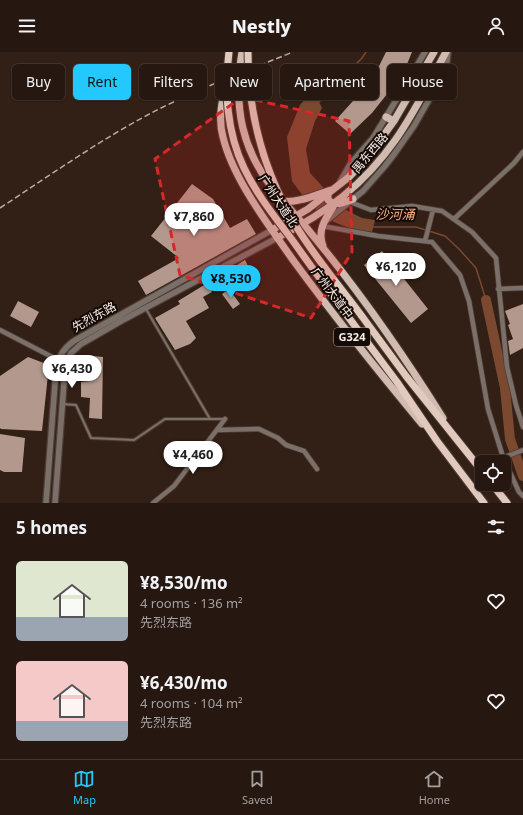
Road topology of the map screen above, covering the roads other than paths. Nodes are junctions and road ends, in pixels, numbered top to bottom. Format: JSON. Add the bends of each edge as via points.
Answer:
{"nodes":[{"id":1,"x":229,"y":52,"type":"edge"},
{"id":2,"x":232,"y":52,"type":"edge"},
{"id":3,"x":242,"y":52,"type":"edge"},
{"id":4,"x":248,"y":52,"type":"edge"},
{"id":5,"x":425,"y":52,"type":"edge"},
{"id":6,"x":434,"y":52,"type":"edge"},
{"id":7,"x":447,"y":52,"type":"edge"},
{"id":8,"x":428,"y":62,"type":"joint"},
{"id":9,"x":432,"y":64,"type":"edge"},
{"id":10,"x":440,"y":64,"type":"edge"},
{"id":11,"x":406,"y":100,"type":"edge"},
{"id":12,"x":419,"y":100,"type":"edge"},
{"id":13,"x":386,"y":117,"type":"junction"},
{"id":14,"x":394,"y":121,"type":"junction"},
{"id":15,"x":405,"y":124,"type":"junction"},
{"id":16,"x":412,"y":128,"type":"junction"},
{"id":17,"x":523,"y":152,"type":"edge"},
{"id":18,"x":337,"y":187,"type":"junction"},
{"id":19,"x":323,"y":195,"type":"junction"},
{"id":20,"x":283,"y":200,"type":"junction"},
{"id":21,"x":352,"y":200,"type":"junction"},
{"id":22,"x":333,"y":207,"type":"junction"},
{"id":23,"x":433,"y":210,"type":"junction"},
{"id":24,"x":297,"y":216,"type":"junction"},
{"id":25,"x":454,"y":219,"type":"junction"},
{"id":26,"x":304,"y":224,"type":"junction"},
{"id":27,"x":322,"y":226,"type":"junction"},
{"id":28,"x":272,"y":230,"type":"junction"},
{"id":29,"x":277,"y":238,"type":"junction"},
{"id":30,"x":426,"y":240,"type":"junction"},
{"id":31,"x":325,"y":251,"type":"junction"},
{"id":32,"x":523,"y":288,"type":"edge"},
{"id":33,"x":498,"y":289,"type":"junction"},
{"id":34,"x":144,"y":305,"type":"junction"},
{"id":35,"x":361,"y":315,"type":"joint"},
{"id":36,"x":352,"y":322,"type":"joint"},
{"id":37,"x":0,"y":330,"type":"edge"},
{"id":38,"x":58,"y":360,"type":"junction"},
{"id":39,"x":62,"y":404,"type":"junction"},
{"id":40,"x":210,"y":419,"type":"junction"},
{"id":41,"x":225,"y":420,"type":"joint"},
{"id":42,"x":523,"y":427,"type":"edge"},
{"id":43,"x":217,"y":430,"type":"junction"},
{"id":44,"x":451,"y":430,"type":"junction"},
{"id":45,"x":437,"y":441,"type":"junction"},
{"id":46,"x":521,"y":450,"type":"edge"},
{"id":47,"x":502,"y":455,"type":"edge"},
{"id":48,"x":508,"y":455,"type":"edge"},
{"id":49,"x":475,"y":460,"type":"edge"},
{"id":50,"x":317,"y":469,"type":"dead end"},
{"id":51,"x":511,"y":473,"type":"edge"},
{"id":52,"x":498,"y":491,"type":"edge"},
{"id":53,"x":523,"y":496,"type":"edge"},
{"id":54,"x":46,"y":503,"type":"edge"},
{"id":55,"x":55,"y":503,"type":"edge"},
{"id":56,"x":153,"y":503,"type":"edge"},
{"id":57,"x":484,"y":503,"type":"edge"},
{"id":58,"x":507,"y":503,"type":"edge"}],
"edges":[{"from":1,"to":36,"type":"highway","name":"广州大道北","bridge":true,"via":[[229,113],[244,168],[267,207]]},
{"from":2,"to":28,"type":"main road","name":"广州大道北","via":[[220,117],[222,136],[235,170]]},
{"from":3,"to":20,"type":"main road","name":"广州大道北","via":[[238,94],[245,136],[260,169]]},
{"from":4,"to":35,"type":"highway","name":"广州大道北","bridge":true,"via":[[254,119],[276,190],[293,222]]},
{"from":5,"to":13,"type":"street"},
{"from":6,"to":8,"type":"main road","name":"禺东西路"},
{"from":7,"to":10,"type":"main road","name":"禺东西路"},
{"from":7,"to":16,"type":"street","via":[[442,77]]},
{"from":8,"to":9,"type":"main road"},
{"from":11,"to":14,"type":"main road","name":"禺东西路"},
{"from":12,"to":15,"type":"main road","name":"禺东西路"},
{"from":13,"to":14,"type":"main road"},
{"from":13,"to":18,"type":"street","via":[[373,138],[351,163]]},
{"from":14,"to":18,"type":"main road","name":"禺东西路","via":[[367,158]]},
{"from":15,"to":16,"type":"main road"},
{"from":15,"to":22,"type":"main road","name":"禺东西路","via":[[374,167]]},
{"from":16,"to":21,"type":"street","via":[[385,166]]},
{"from":17,"to":25,"type":"street"},
{"from":18,"to":19,"type":"main road","name":"禺东西路"},
{"from":19,"to":20,"type":"main road"},
{"from":19,"to":22,"type":"main road"},
{"from":19,"to":24,"type":"main road","name":"禺东西路"},
{"from":20,"to":24,"type":"main road","name":"广州大道北"},
{"from":21,"to":22,"type":"main road"},
{"from":21,"to":22,"type":"street","via":[[342,208]]},
{"from":21,"to":23,"type":"street","via":[[371,210],[412,206]]},
{"from":22,"to":26,"type":"main road","name":"禺东西路"},
{"from":22,"to":27,"type":"main road"},
{"from":23,"to":25,"type":"street","via":[[442,211]]},
{"from":23,"to":30,"type":"street"},
{"from":24,"to":26,"type":"main road","name":"广州大道北"},
{"from":24,"to":28,"type":"main road","name":"禺东西路"},
{"from":25,"to":33,"type":"street","via":[[472,232],[496,258]]},
{"from":26,"to":29,"type":"main road","name":"禺东西路"},
{"from":26,"to":31,"type":"main road","name":"广州大道北"},
{"from":27,"to":30,"type":"street","via":[[378,236]]},
{"from":27,"to":31,"type":"main road","number":"G324","via":[[320,233]]},
{"from":28,"to":29,"type":"main road","name":"广州大道中","number":"G324"},
{"from":28,"to":34,"type":"street","name":"先烈东路"},
{"from":29,"to":34,"type":"street","name":"先烈东路"},
{"from":29,"to":45,"type":"main road","name":"广州大道中","number":"G324","via":[[355,342]]},
{"from":30,"to":47,"type":"street","via":[[432,242],[460,275],[469,301],[488,409]]},
{"from":31,"to":44,"type":"main road","name":"广州大道中","number":"G324","via":[[398,349]]},
{"from":32,"to":33,"type":"street"},
{"from":33,"to":42,"type":"street","via":[[507,367]]},
{"from":34,"to":38,"type":"street","name":"先烈东路","via":[[74,341],[65,348]]},
{"from":34,"to":39,"type":"street","name":"先烈东路","via":[[73,350],[66,364]]},
{"from":34,"to":40,"type":"lane"},
{"from":35,"to":44,"type":"highway","name":"广州大道中","via":[[406,376]]},
{"from":36,"to":45,"type":"highway","name":"广州大道中"},
{"from":37,"to":38,"type":"street"},
{"from":38,"to":54,"type":"street","name":"先烈东路"},
{"from":39,"to":40,"type":"lane","via":[[76,405],[91,438],[134,440],[165,419]]},
{"from":39,"to":55,"type":"street","name":"先烈东路"},
{"from":40,"to":41,"type":"lane"},
{"from":41,"to":43,"type":"street"},
{"from":43,"to":50,"type":"street","via":[[258,430],[304,450]]},
{"from":43,"to":56,"type":"street","via":[[174,486]]},
{"from":44,"to":49,"type":"highway","name":"广州大道中","number":"G324"},
{"from":45,"to":57,"type":"highway","name":"广州大道中","number":"G324"},
{"from":46,"to":48,"type":"street"},
{"from":51,"to":53,"type":"street"},
{"from":52,"to":58,"type":"highway"}]}
